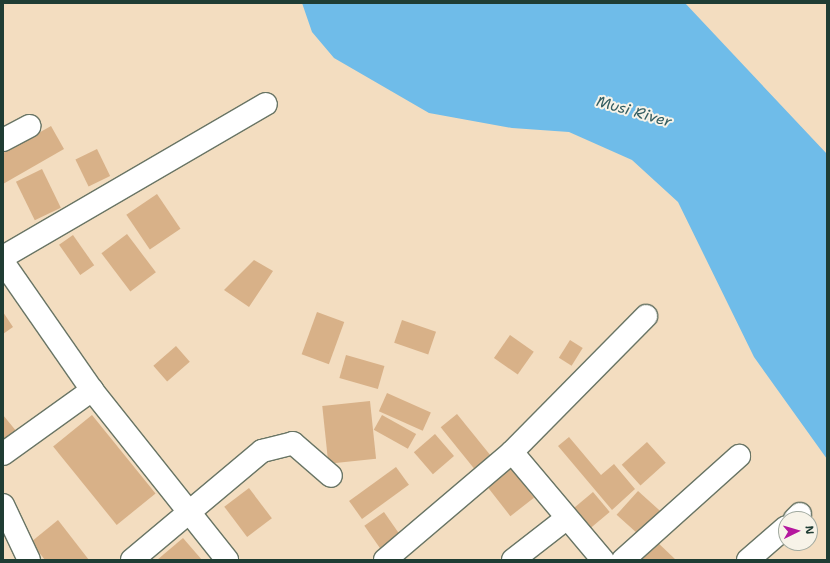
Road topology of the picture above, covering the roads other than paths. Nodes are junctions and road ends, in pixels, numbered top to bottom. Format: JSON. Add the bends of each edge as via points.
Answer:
{"nodes":[{"id":1,"x":266,"y":104,"type":"dead end"},
{"id":2,"x":28,"y":126,"type":"dead end"},
{"id":3,"x":3,"y":140,"type":"edge"},
{"id":4,"x":3,"y":257,"type":"edge"},
{"id":5,"x":3,"y":262,"type":"edge"},
{"id":6,"x":646,"y":316,"type":"dead end"},
{"id":7,"x":92,"y":390,"type":"junction"},
{"id":8,"x":512,"y":452,"type":"junction"},
{"id":9,"x":3,"y":454,"type":"edge"},
{"id":10,"x":739,"y":456,"type":"dead end"},
{"id":11,"x":330,"y":476,"type":"dead end"},
{"id":12,"x":3,"y":505,"type":"edge"},
{"id":13,"x":190,"y":513,"type":"junction"},
{"id":14,"x":567,"y":518,"type":"junction"},
{"id":15,"x":778,"y":534,"type":"edge"},
{"id":16,"x":29,"y":560,"type":"edge"},
{"id":17,"x":132,"y":560,"type":"edge"},
{"id":18,"x":227,"y":560,"type":"edge"},
{"id":19,"x":385,"y":560,"type":"edge"},
{"id":20,"x":513,"y":560,"type":"edge"},
{"id":21,"x":603,"y":560,"type":"edge"},
{"id":22,"x":623,"y":560,"type":"edge"},
{"id":23,"x":748,"y":560,"type":"edge"}],
"edges":[{"from":1,"to":4,"type":"street"},
{"from":2,"to":3,"type":"street"},
{"from":5,"to":7,"type":"street"},
{"from":6,"to":8,"type":"street"},
{"from":7,"to":9,"type":"street"},
{"from":7,"to":13,"type":"street"},
{"from":8,"to":14,"type":"street"},
{"from":8,"to":19,"type":"street"},
{"from":10,"to":22,"type":"street"},
{"from":11,"to":13,"type":"street","via":[[293,443],[262,450]]},
{"from":12,"to":16,"type":"street"},
{"from":13,"to":17,"type":"street"},
{"from":13,"to":18,"type":"street"},
{"from":14,"to":20,"type":"street"},
{"from":14,"to":21,"type":"street"},
{"from":15,"to":23,"type":"street"}]}
